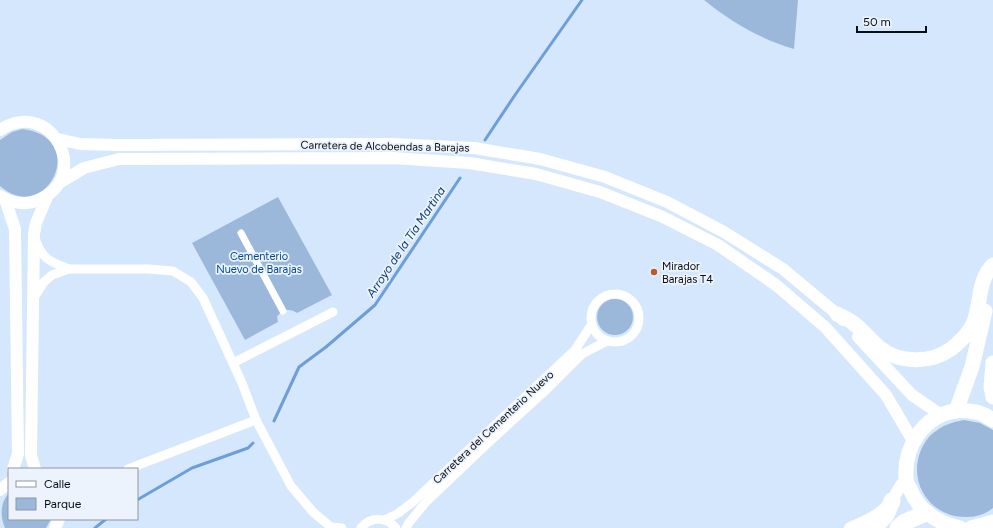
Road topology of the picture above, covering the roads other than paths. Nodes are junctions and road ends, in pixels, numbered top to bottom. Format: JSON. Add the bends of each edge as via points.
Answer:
{"nodes":[{"id":1,"x":0,"y":130,"type":"edge"},
{"id":2,"x":58,"y":139,"type":"junction"},
{"id":3,"x":59,"y":183,"type":"junction"},
{"id":4,"x":48,"y":195,"type":"junction"},
{"id":5,"x":3,"y":197,"type":"edge"},
{"id":6,"x":240,"y":233,"type":"dead end"},
{"id":7,"x":34,"y":234,"type":"junction"},
{"id":8,"x":993,"y":266,"type":"edge"},
{"id":9,"x":69,"y":269,"type":"junction"},
{"id":10,"x":33,"y":301,"type":"junction"},
{"id":11,"x":284,"y":311,"type":"dead end"},
{"id":12,"x":333,"y":312,"type":"dead end"},
{"id":13,"x":837,"y":314,"type":"junction"},
{"id":14,"x":592,"y":324,"type":"junction"},
{"id":15,"x":607,"y":340,"type":"junction"},
{"id":16,"x":233,"y":363,"type":"junction"},
{"id":17,"x":993,"y":363,"type":"edge"},
{"id":18,"x":993,"y":397,"type":"edge"},
{"id":19,"x":956,"y":411,"type":"junction"},
{"id":20,"x":941,"y":415,"type":"junction"},
{"id":21,"x":256,"y":420,"type":"junction"},
{"id":22,"x":993,"y":420,"type":"edge"},
{"id":23,"x":913,"y":441,"type":"junction"},
{"id":24,"x":13,"y":468,"type":"edge"},
{"id":25,"x":35,"y":468,"type":"edge"},
{"id":26,"x":131,"y":468,"type":"edge"},
{"id":27,"x":906,"y":479,"type":"junction"},
{"id":28,"x":8,"y":484,"type":"edge"},
{"id":29,"x":0,"y":490,"type":"edge"},
{"id":30,"x":892,"y":501,"type":"junction"},
{"id":31,"x":926,"y":513,"type":"junction"},
{"id":32,"x":384,"y":520,"type":"junction"},
{"id":33,"x":993,"y":522,"type":"edge"},
{"id":34,"x":332,"y":527,"type":"edge"},
{"id":35,"x":362,"y":527,"type":"edge"},
{"id":36,"x":342,"y":528,"type":"edge"},
{"id":37,"x":352,"y":528,"type":"edge"},
{"id":38,"x":396,"y":528,"type":"edge"},
{"id":39,"x":406,"y":528,"type":"edge"},
{"id":40,"x":850,"y":528,"type":"edge"},
{"id":41,"x":874,"y":528,"type":"edge"},
{"id":42,"x":898,"y":528,"type":"edge"},
{"id":43,"x":960,"y":528,"type":"edge"},
{"id":44,"x":971,"y":528,"type":"edge"}],
"edges":[{"from":1,"to":2,"type":"street","via":[[10,124],[24,122],[43,126]]},
{"from":2,"to":3,"type":"street","via":[[65,161]]},
{"from":2,"to":13,"type":"street","name":"Carretera de Alcobendas a Barajas","via":[[80,144],[118,145],[392,144],[474,148],[540,159],[605,177],[674,206],[724,232],[783,270]]},
{"from":3,"to":4,"type":"street"},
{"from":3,"to":23,"type":"street","name":"Carretera de Alcobendas a Barajas","via":[[84,168],[119,159],[393,158],[469,163],[536,174],[600,192],[663,217],[718,245],[776,285],[825,326],[886,395]]},
{"from":4,"to":5,"type":"street","via":[[27,204],[12,202]]},
{"from":4,"to":7,"type":"street"},
{"from":5,"to":24,"type":"street","via":[[13,220],[16,236],[18,454]]},
{"from":6,"to":11,"type":"street"},
{"from":7,"to":9,"type":"street","via":[[40,252],[50,262]]},
{"from":7,"to":10,"type":"street"},
{"from":8,"to":13,"type":"main road","via":[[987,271],[984,279],[974,324],[956,345],[936,357],[916,360],[890,354],[854,323]]},
{"from":8,"to":19,"type":"main road","via":[[978,347]]},
{"from":9,"to":10,"type":"street","via":[[52,275],[44,282]]},
{"from":9,"to":16,"type":"street","via":[[148,269],[173,272],[191,282],[203,298]]},
{"from":10,"to":25,"type":"street","via":[[31,455]]},
{"from":12,"to":16,"type":"street"},
{"from":13,"to":20,"type":"street","name":"Carretera de Alcobendas a Barajas","via":[[912,395]]},
{"from":14,"to":15,"type":"street","via":[[600,337]]},
{"from":14,"to":15,"type":"street","via":[[593,308],[603,297],[619,294],[632,302],[639,316],[635,331],[623,340]]},
{"from":14,"to":32,"type":"street","name":"Carretera del Cementerio Nuevo","via":[[575,350],[414,502]]},
{"from":15,"to":39,"type":"street","name":"Carretera del Cementerio Nuevo","via":[[582,354],[426,502]]},
{"from":16,"to":21,"type":"street"},
{"from":17,"to":18,"type":"main road"},
{"from":19,"to":20,"type":"main road"},
{"from":19,"to":22,"type":"main road","via":[[978,412]]},
{"from":20,"to":23,"type":"main road","via":[[924,426]]},
{"from":21,"to":26,"type":"street"},
{"from":21,"to":34,"type":"street","via":[[291,486],[313,512]]},
{"from":23,"to":27,"type":"main road","via":[[907,458]]},
{"from":27,"to":30,"type":"street","via":[[899,485]]},
{"from":27,"to":31,"type":"main road","via":[[913,497]]},
{"from":28,"to":29,"type":"street"},
{"from":30,"to":40,"type":"street","via":[[878,514]]},
{"from":30,"to":41,"type":"highway","via":[[886,515]]},
{"from":31,"to":42,"type":"highway"},
{"from":31,"to":43,"type":"main road","via":[[948,526]]},
{"from":32,"to":35,"type":"street","name":"Carretera del Cementerio Nuevo","via":[[372,520]]},
{"from":32,"to":38,"type":"street","via":[[391,522]]},
{"from":33,"to":44,"type":"main road"},
{"from":34,"to":36,"type":"street"},
{"from":35,"to":37,"type":"street"}]}
